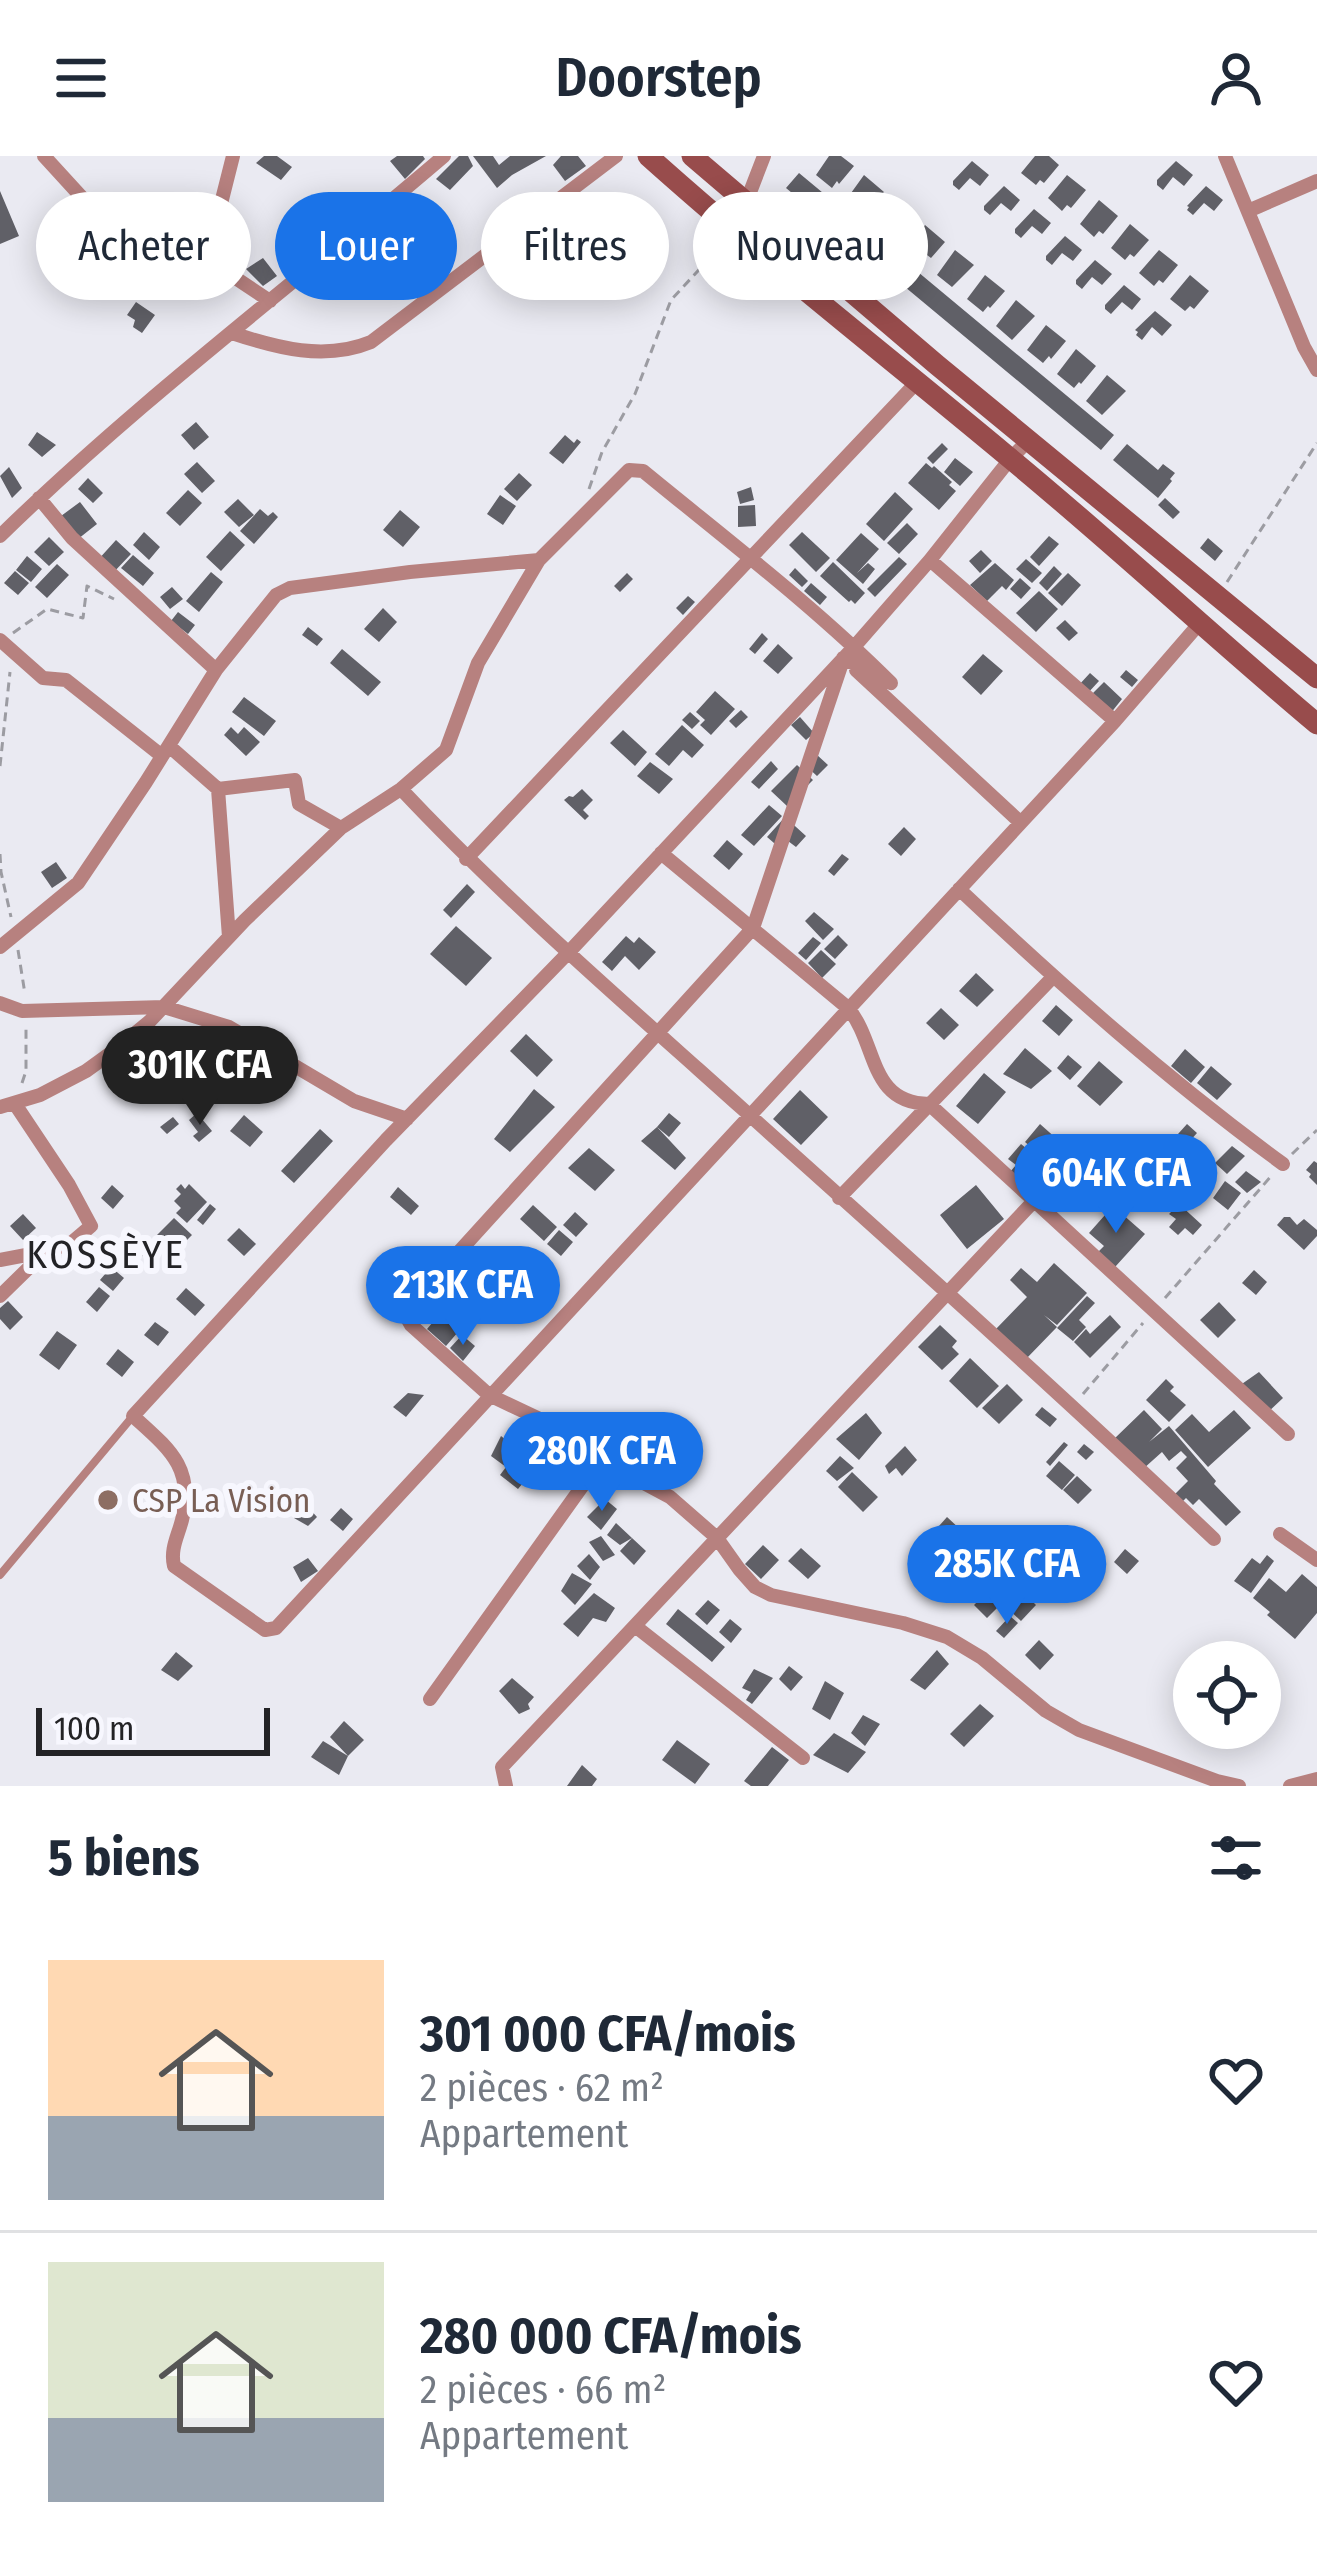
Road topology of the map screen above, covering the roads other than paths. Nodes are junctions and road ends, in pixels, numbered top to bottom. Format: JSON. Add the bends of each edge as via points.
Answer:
{"nodes":[{"id":1,"x":44,"y":156,"type":"edge"},
{"id":2,"x":233,"y":156,"type":"edge"},
{"id":3,"x":444,"y":156,"type":"edge"},
{"id":4,"x":616,"y":156,"type":"edge"},
{"id":5,"x":648,"y":156,"type":"edge"},
{"id":6,"x":692,"y":156,"type":"edge"},
{"id":7,"x":764,"y":156,"type":"edge"},
{"id":8,"x":1225,"y":156,"type":"edge"},
{"id":9,"x":1317,"y":181,"type":"edge"},
{"id":10,"x":77,"y":192,"type":"edge"},
{"id":11,"x":224,"y":192,"type":"edge"},
{"id":12,"x":402,"y":192,"type":"edge"},
{"id":13,"x":733,"y":192,"type":"edge"},
{"id":14,"x":750,"y":192,"type":"edge"},
{"id":15,"x":693,"y":195,"type":"edge"},
{"id":16,"x":1247,"y":211,"type":"junction"},
{"id":17,"x":457,"y":276,"type":"edge"},
{"id":18,"x":251,"y":288,"type":"edge"},
{"id":19,"x":275,"y":297,"type":"edge"},
{"id":20,"x":425,"y":300,"type":"edge"},
{"id":21,"x":818,"y":300,"type":"edge"},
{"id":22,"x":862,"y":300,"type":"edge"},
{"id":23,"x":270,"y":301,"type":"junction"},
{"id":24,"x":232,"y":333,"type":"junction"},
{"id":25,"x":1317,"y":370,"type":"edge"},
{"id":26,"x":917,"y":382,"type":"junction"},
{"id":27,"x":1029,"y":440,"type":"junction"},
{"id":28,"x":1011,"y":458,"type":"junction"},
{"id":29,"x":39,"y":498,"type":"junction"},
{"id":30,"x":0,"y":536,"type":"edge"},
{"id":31,"x":750,"y":557,"type":"junction"},
{"id":32,"x":539,"y":560,"type":"junction"},
{"id":33,"x":930,"y":560,"type":"junction"},
{"id":34,"x":1199,"y":624,"type":"junction"},
{"id":35,"x":6,"y":646,"type":"edge"},
{"id":36,"x":849,"y":652,"type":"junction"},
{"id":37,"x":216,"y":670,"type":"junction"},
{"id":38,"x":1317,"y":678,"type":"edge"},
{"id":39,"x":1115,"y":722,"type":"junction"},
{"id":40,"x":1317,"y":724,"type":"edge"},
{"id":41,"x":166,"y":751,"type":"junction"},
{"id":42,"x":218,"y":789,"type":"junction"},
{"id":43,"x":401,"y":789,"type":"junction"},
{"id":44,"x":1020,"y":822,"type":"junction"},
{"id":45,"x":340,"y":828,"type":"junction"},
{"id":46,"x":661,"y":854,"type":"junction"},
{"id":47,"x":466,"y":859,"type":"junction"},
{"id":48,"x":959,"y":889,"type":"junction"},
{"id":49,"x":753,"y":928,"type":"junction"},
{"id":50,"x":229,"y":937,"type":"junction"},
{"id":51,"x":0,"y":946,"type":"edge"},
{"id":52,"x":569,"y":952,"type":"junction"},
{"id":53,"x":1053,"y":977,"type":"junction"},
{"id":54,"x":0,"y":1003,"type":"edge"},
{"id":55,"x":164,"y":1006,"type":"junction"},
{"id":56,"x":848,"y":1008,"type":"junction"},
{"id":57,"x":656,"y":1032,"type":"junction"},
{"id":58,"x":929,"y":1104,"type":"junction"},
{"id":59,"x":8,"y":1106,"type":"edge"},
{"id":60,"x":748,"y":1115,"type":"junction"},
{"id":61,"x":407,"y":1119,"type":"junction"},
{"id":62,"x":1282,"y":1164,"type":"road end"},
{"id":63,"x":839,"y":1198,"type":"junction"},
{"id":64,"x":1033,"y":1202,"type":"junction"},
{"id":65,"x":45,"y":1252,"type":"junction"},
{"id":66,"x":0,"y":1260,"type":"edge"},
{"id":67,"x":947,"y":1294,"type":"junction"},
{"id":68,"x":0,"y":1296,"type":"edge"},
{"id":69,"x":489,"y":1395,"type":"junction"},
{"id":70,"x":133,"y":1416,"type":"junction"},
{"id":71,"x":1288,"y":1434,"type":"dead end"},
{"id":72,"x":601,"y":1460,"type":"junction"},
{"id":73,"x":1280,"y":1534,"type":"dead end"},
{"id":74,"x":718,"y":1538,"type":"junction"},
{"id":75,"x":1214,"y":1539,"type":"dead end"},
{"id":76,"x":1317,"y":1560,"type":"edge"},
{"id":77,"x":0,"y":1575,"type":"edge"},
{"id":78,"x":635,"y":1625,"type":"junction"},
{"id":79,"x":430,"y":1699,"type":"dead end"},
{"id":80,"x":803,"y":1758,"type":"dead end"},
{"id":81,"x":1317,"y":1779,"type":"edge"},
{"id":82,"x":506,"y":1786,"type":"edge"},
{"id":83,"x":1239,"y":1786,"type":"edge"},
{"id":84,"x":1290,"y":1786,"type":"edge"}],
"edges":[{"from":1,"to":10,"type":"street"},
{"from":2,"to":11,"type":"street"},
{"from":3,"to":12,"type":"street"},
{"from":4,"to":17,"type":"street"},
{"from":5,"to":15,"type":"main road"},
{"from":6,"to":13,"type":"main road"},
{"from":7,"to":14,"type":"street"},
{"from":8,"to":16,"type":"street"},
{"from":9,"to":16,"type":"street"},
{"from":16,"to":25,"type":"street"},
{"from":18,"to":23,"type":"street"},
{"from":19,"to":23,"type":"street"},
{"from":20,"to":24,"type":"street","via":[[358,347],[303,352]]},
{"from":21,"to":26,"type":"main road"},
{"from":22,"to":27,"type":"main road"},
{"from":23,"to":24,"type":"street"},
{"from":24,"to":29,"type":"street"},
{"from":26,"to":28,"type":"main road"},
{"from":26,"to":31,"type":"street"},
{"from":27,"to":28,"type":"street"},
{"from":27,"to":38,"type":"main road"},
{"from":28,"to":33,"type":"street"},
{"from":28,"to":34,"type":"main road"},
{"from":29,"to":30,"type":"street"},
{"from":29,"to":37,"type":"street"},
{"from":31,"to":32,"type":"street","via":[[637,469]]},
{"from":31,"to":36,"type":"street"},
{"from":31,"to":47,"type":"street"},
{"from":32,"to":37,"type":"street","via":[[290,588]]},
{"from":32,"to":43,"type":"street","via":[[478,663],[446,750]]},
{"from":33,"to":36,"type":"street"},
{"from":33,"to":39,"type":"street"},
{"from":34,"to":39,"type":"street"},
{"from":34,"to":40,"type":"main road"},
{"from":35,"to":41,"type":"street","via":[[43,678],[66,680]]},
{"from":36,"to":44,"type":"street"},
{"from":36,"to":46,"type":"street"},
{"from":36,"to":49,"type":"street"},
{"from":37,"to":41,"type":"street"},
{"from":39,"to":44,"type":"street"},
{"from":41,"to":42,"type":"street"},
{"from":41,"to":51,"type":"street","via":[[78,883]]},
{"from":42,"to":45,"type":"street","via":[[296,780],[299,803]]},
{"from":42,"to":50,"type":"street"},
{"from":43,"to":45,"type":"street"},
{"from":43,"to":47,"type":"street"},
{"from":44,"to":48,"type":"street"},
{"from":45,"to":50,"type":"street"},
{"from":46,"to":49,"type":"street"},
{"from":46,"to":52,"type":"street"},
{"from":47,"to":52,"type":"street"},
{"from":48,"to":53,"type":"street"},
{"from":48,"to":56,"type":"street"},
{"from":49,"to":56,"type":"street"},
{"from":49,"to":57,"type":"street"},
{"from":50,"to":55,"type":"street"},
{"from":52,"to":57,"type":"street"},
{"from":52,"to":61,"type":"street"},
{"from":53,"to":58,"type":"street"},
{"from":53,"to":62,"type":"street"},
{"from":54,"to":55,"type":"street","via":[[26,1011]]},
{"from":55,"to":59,"type":"street","via":[[86,1071]]},
{"from":55,"to":61,"type":"street","via":[[229,1027],[354,1101]]},
{"from":56,"to":58,"type":"street","via":[[885,1083],[911,1104]]},
{"from":56,"to":60,"type":"street"},
{"from":57,"to":60,"type":"street"},
{"from":57,"to":69,"type":"street","via":[[407,1309],[410,1325]]},
{"from":58,"to":63,"type":"street"},
{"from":58,"to":64,"type":"street"},
{"from":59,"to":65,"type":"street","via":[[92,1226]]},
{"from":60,"to":63,"type":"street"},
{"from":60,"to":69,"type":"street"},
{"from":61,"to":70,"type":"street"},
{"from":63,"to":67,"type":"street"},
{"from":64,"to":67,"type":"street"},
{"from":64,"to":71,"type":"street"},
{"from":65,"to":66,"type":"street"},
{"from":65,"to":68,"type":"street"},
{"from":67,"to":74,"type":"street"},
{"from":67,"to":75,"type":"street"},
{"from":69,"to":70,"type":"street","via":[[271,1630],[174,1566],[186,1504],[182,1468]]},
{"from":69,"to":72,"type":"street"},
{"from":70,"to":77,"type":"lane"},
{"from":72,"to":74,"type":"street","via":[[670,1497]]},
{"from":72,"to":79,"type":"street"},
{"from":73,"to":76,"type":"street"},
{"from":74,"to":78,"type":"street"},
{"from":74,"to":83,"type":"street","via":[[755,1587],[771,1595],[947,1637],[1079,1730]]},
{"from":78,"to":80,"type":"street"},
{"from":78,"to":82,"type":"street","via":[[502,1767]]},
{"from":81,"to":84,"type":"street"}]}
